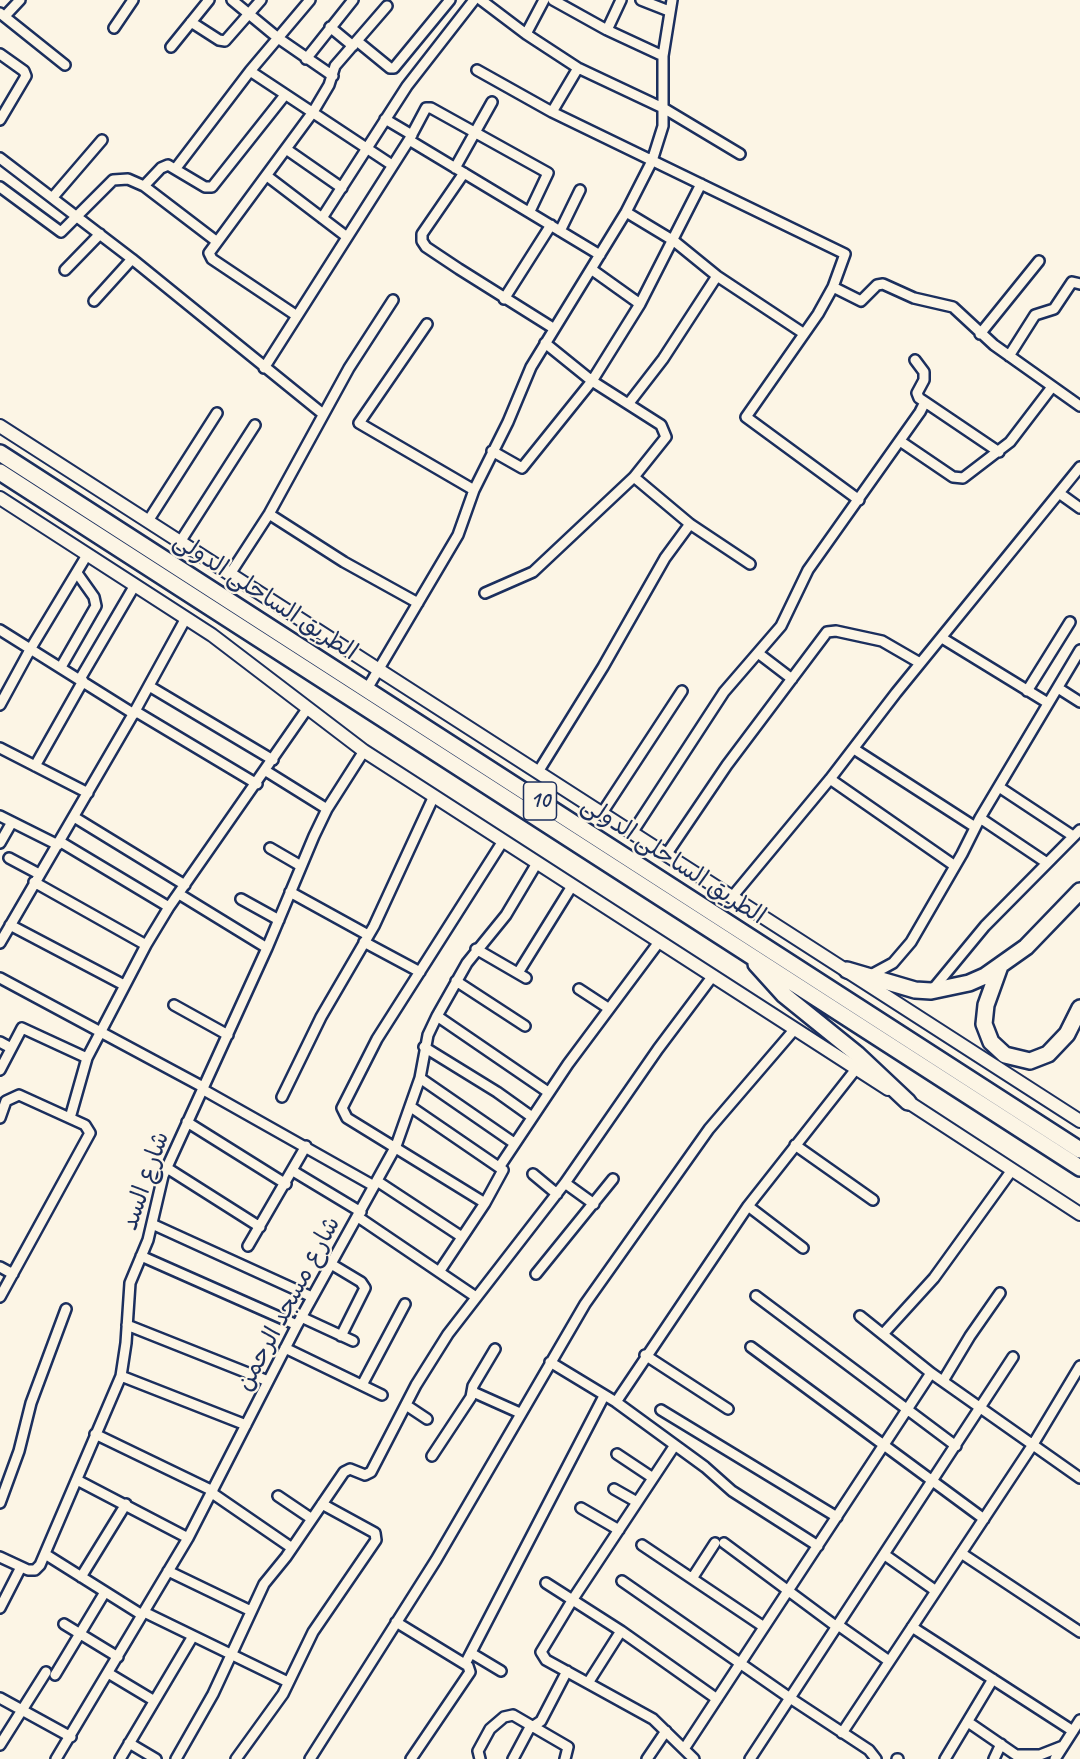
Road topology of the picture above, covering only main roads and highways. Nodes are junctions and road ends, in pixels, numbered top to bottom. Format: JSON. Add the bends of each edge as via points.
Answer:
{"nodes":[{"id":1,"x":0,"y":453,"type":"edge"},
{"id":2,"x":0,"y":472,"type":"edge"},
{"id":3,"x":1080,"y":891,"type":"edge"},
{"id":4,"x":747,"y":952,"type":"junction"},
{"id":5,"x":1000,"y":966,"type":"junction"},
{"id":6,"x":847,"y":970,"type":"road end"},
{"id":7,"x":1080,"y":1008,"type":"edge"},
{"id":8,"x":908,"y":1102,"type":"road end"},
{"id":9,"x":1080,"y":1150,"type":"edge"},
{"id":10,"x":1080,"y":1168,"type":"edge"}],
"edges":[{"from":1,"to":9,"type":"main road","name":"الطريق الساحلى الدولى","number":"10"},
{"from":2,"to":4,"type":"main road","name":"الطريق الساحلى الدولى","number":"10"},
{"from":3,"to":5,"type":"main road","via":[[1026,947]]},
{"from":4,"to":8,"type":"main road","via":[[784,995],[857,1054]]},
{"from":4,"to":10,"type":"main road","name":"الطريق الساحلى الدولى","number":"10"},
{"from":5,"to":6,"type":"main road","via":[[969,983],[931,992]]},
{"from":5,"to":7,"type":"main road","via":[[986,1005],[984,1024],[991,1042],[1005,1055],[1030,1061],[1048,1054],[1067,1034]]}]}
